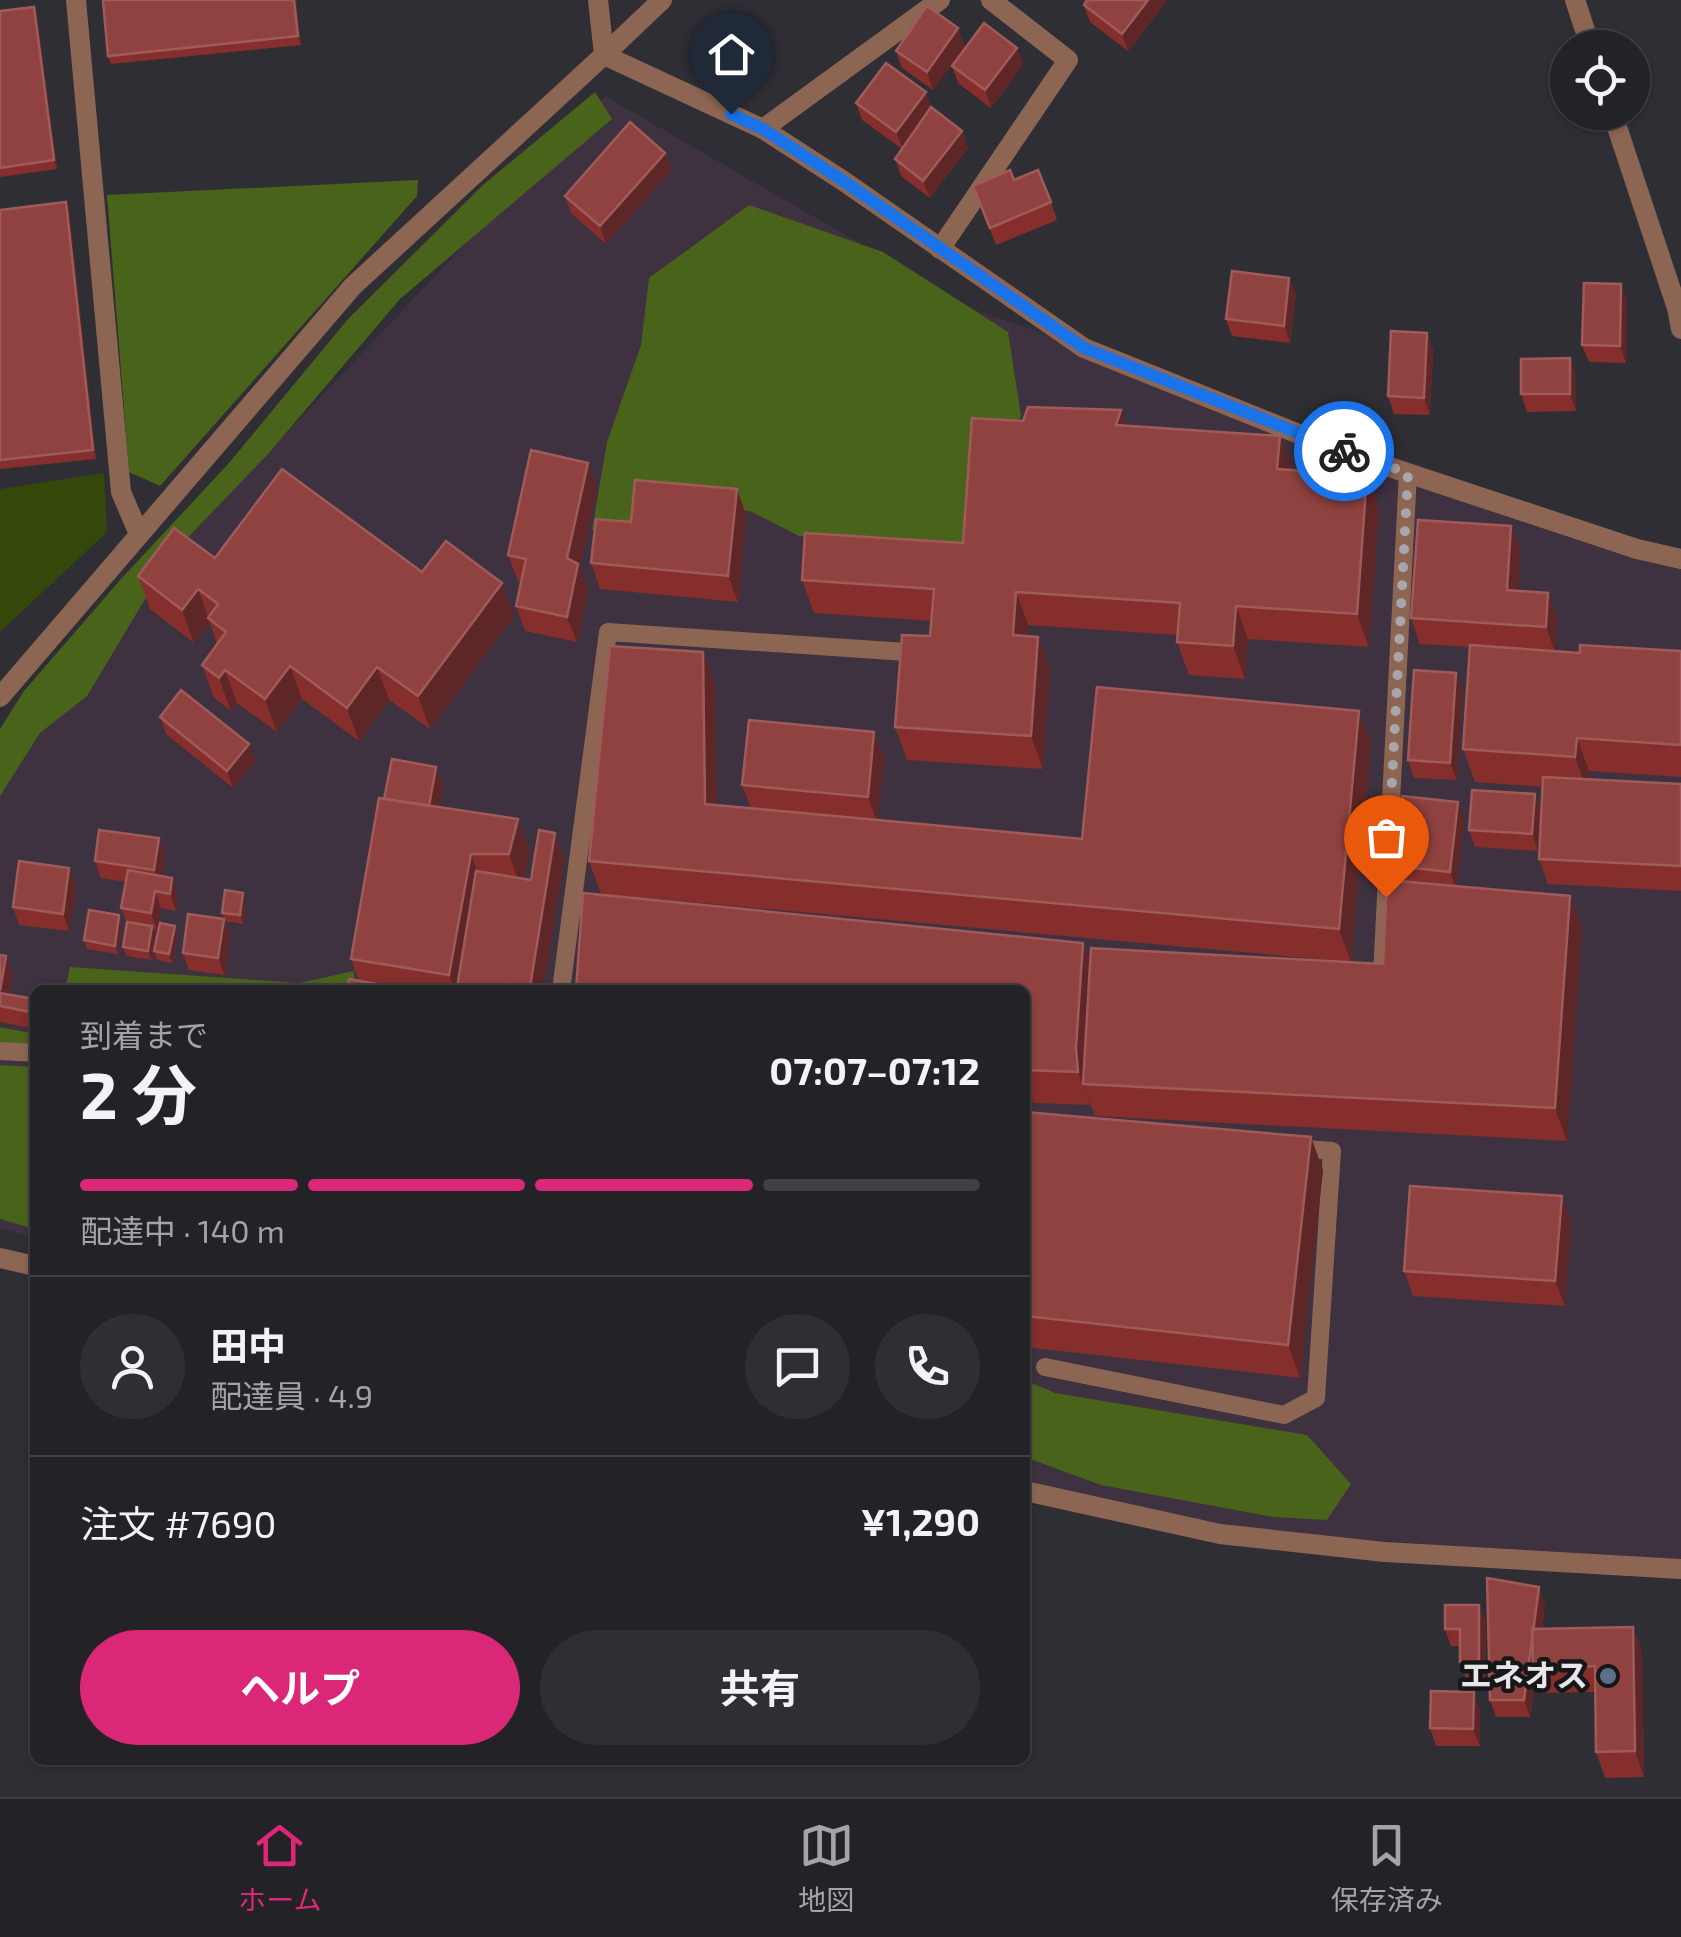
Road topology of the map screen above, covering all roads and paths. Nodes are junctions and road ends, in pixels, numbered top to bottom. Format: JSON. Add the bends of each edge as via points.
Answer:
{"nodes":[{"id":1,"x":76,"y":0,"type":"edge"},
{"id":2,"x":598,"y":0,"type":"edge"},
{"id":3,"x":662,"y":0,"type":"edge"},
{"id":4,"x":940,"y":0,"type":"edge"},
{"id":5,"x":991,"y":0,"type":"edge"},
{"id":6,"x":1575,"y":0,"type":"edge"},
{"id":7,"x":1585,"y":30,"type":"edge"},
{"id":8,"x":604,"y":54,"type":"junction"},
{"id":9,"x":763,"y":129,"type":"junction"},
{"id":10,"x":1618,"y":130,"type":"edge"},
{"id":11,"x":940,"y":249,"type":"junction"},
{"id":12,"x":1681,"y":329,"type":"edge"},
{"id":13,"x":1408,"y":473,"type":"junction"},
{"id":14,"x":139,"y":534,"type":"junction"},
{"id":15,"x":1681,"y":559,"type":"edge"},
{"id":16,"x":929,"y":654,"type":"edge"},
{"id":17,"x":0,"y":697,"type":"edge"},
{"id":18,"x":572,"y":907,"type":"junction"},
{"id":19,"x":631,"y":912,"type":"edge"},
{"id":20,"x":1343,"y":971,"type":"edge"},
{"id":21,"x":562,"y":985,"type":"edge"},
{"id":22,"x":0,"y":1050,"type":"edge"},
{"id":23,"x":30,"y":1053,"type":"edge"},
{"id":24,"x":1275,"y":1146,"type":"edge"},
{"id":25,"x":0,"y":1258,"type":"edge"},
{"id":26,"x":30,"y":1265,"type":"edge"},
{"id":27,"x":1046,"y":1367,"type":"dead end"},
{"id":28,"x":1030,"y":1492,"type":"edge"},
{"id":29,"x":1681,"y":1569,"type":"edge"}],
"edges":[{"from":1,"to":14,"type":"street","via":[[122,492]]},
{"from":2,"to":8,"type":"street"},
{"from":3,"to":8,"type":"street"},
{"from":4,"to":9,"type":"street"},
{"from":5,"to":11,"type":"street","via":[[1068,60]]},
{"from":6,"to":7,"type":"street"},
{"from":8,"to":9,"type":"street"},
{"from":8,"to":14,"type":"street","via":[[352,286]]},
{"from":9,"to":11,"type":"street"},
{"from":10,"to":12,"type":"street"},
{"from":11,"to":13,"type":"street","via":[[1084,348]]},
{"from":13,"to":15,"type":"street"},
{"from":13,"to":20,"type":"lane","via":[[1382,974]]},
{"from":14,"to":17,"type":"street"},
{"from":16,"to":18,"type":"lane","via":[[608,632]]},
{"from":18,"to":19,"type":"lane"},
{"from":18,"to":21,"type":"lane"},
{"from":22,"to":23,"type":"lane"},
{"from":24,"to":27,"type":"lane","via":[[1332,1150],[1316,1398],[1284,1415]]},
{"from":25,"to":26,"type":"street"},
{"from":28,"to":29,"type":"street","via":[[1220,1534],[1385,1552]]}]}
